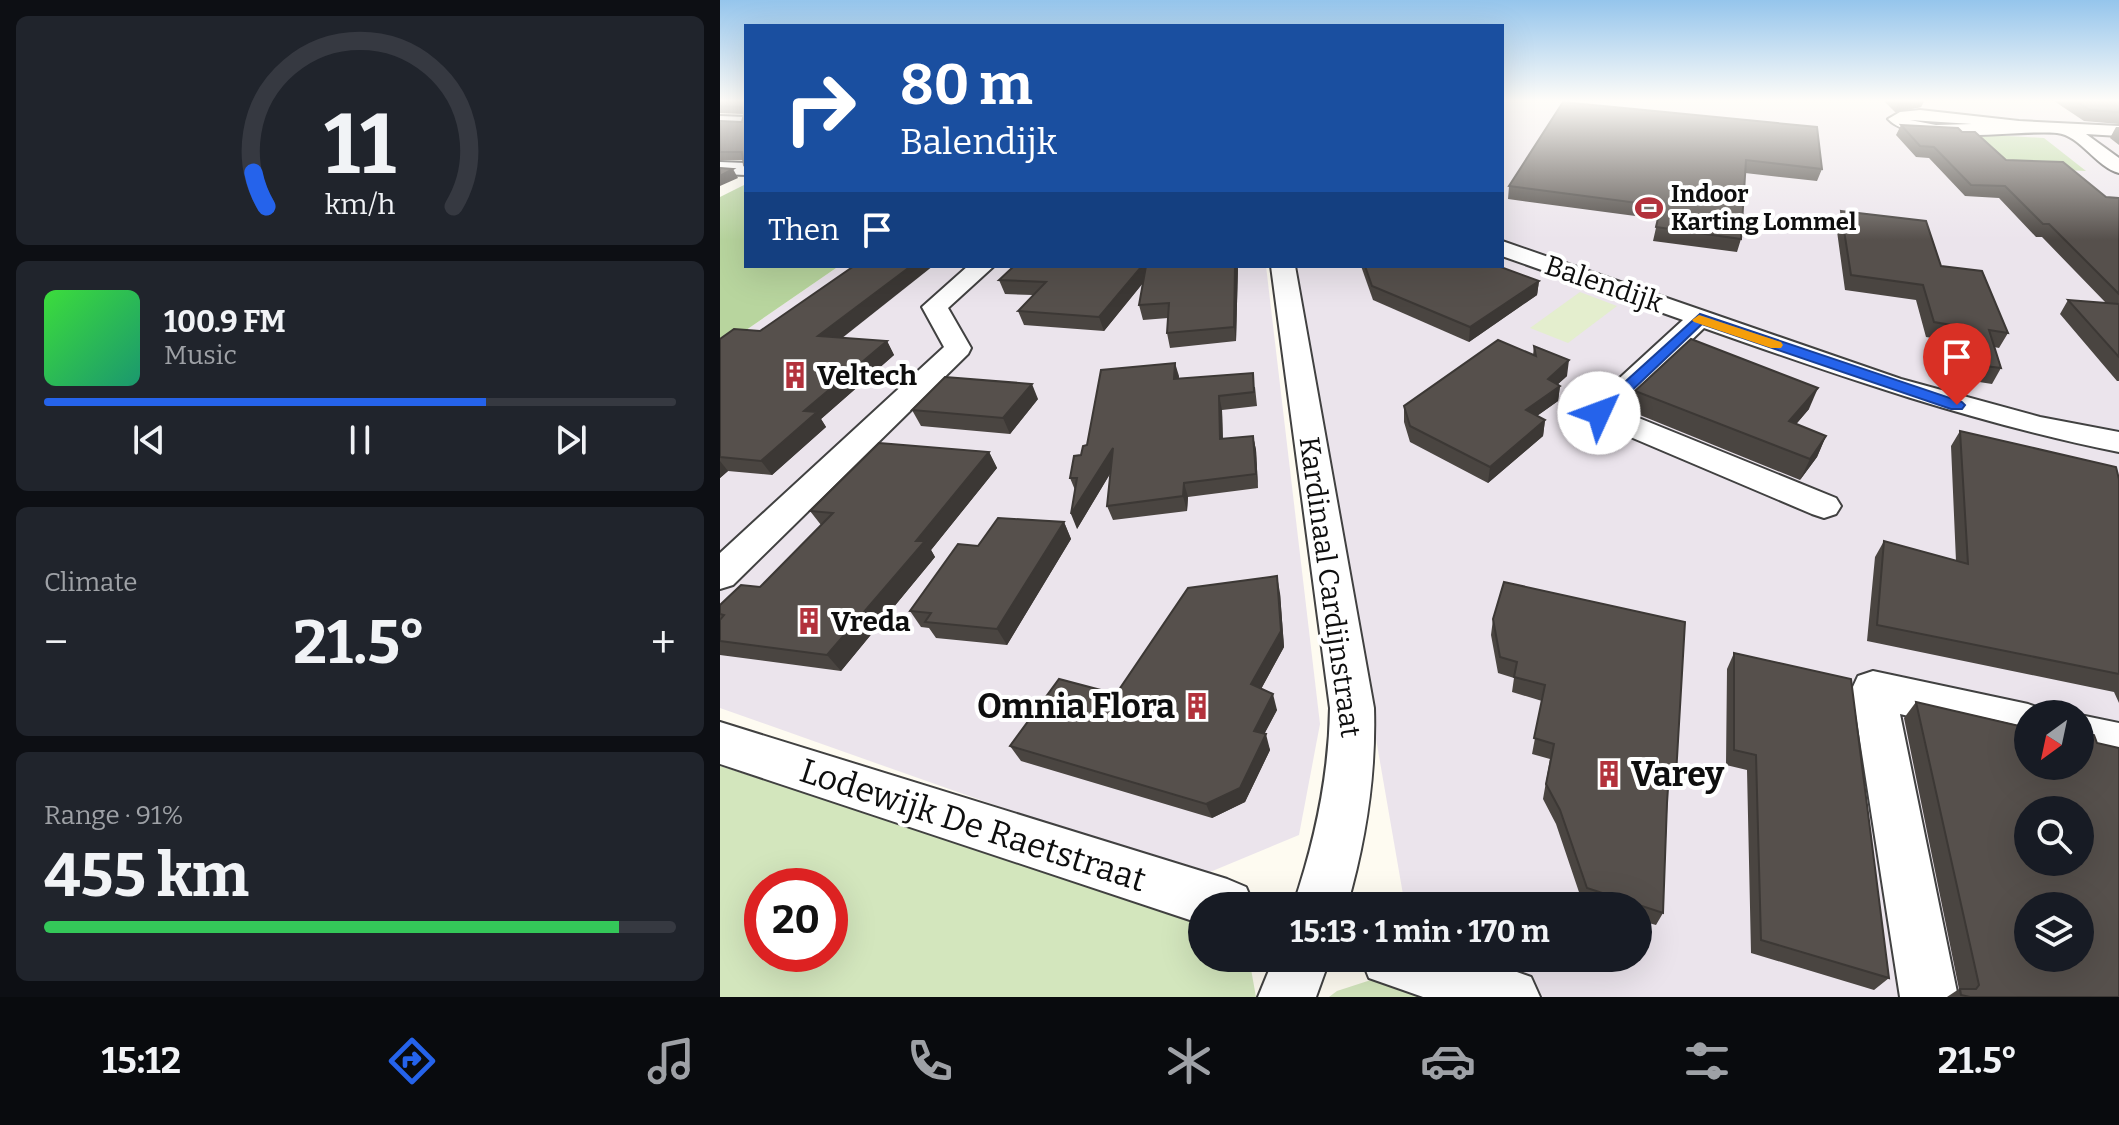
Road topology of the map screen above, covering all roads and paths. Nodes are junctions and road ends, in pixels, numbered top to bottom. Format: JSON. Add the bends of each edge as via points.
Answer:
{"nodes":[{"id":1,"x":2093,"y":148,"type":"edge"},
{"id":2,"x":2119,"y":167,"type":"edge"},
{"id":3,"x":720,"y":168,"type":"edge"},
{"id":4,"x":744,"y":169,"type":"edge"},
{"id":5,"x":1504,"y":249,"type":"edge"},
{"id":6,"x":980,"y":268,"type":"edge"},
{"id":7,"x":1283,"y":268,"type":"edge"},
{"id":8,"x":1700,"y":318,"type":"junction"},
{"id":9,"x":2119,"y":442,"type":"edge"},
{"id":10,"x":1824,"y":506,"type":"dead end"},
{"id":11,"x":720,"y":575,"type":"edge"},
{"id":12,"x":2014,"y":721,"type":"edge"},
{"id":13,"x":2094,"y":738,"type":"edge"},
{"id":14,"x":720,"y":743,"type":"edge"},
{"id":15,"x":2119,"y":744,"type":"edge"},
{"id":16,"x":1324,"y":892,"type":"edge"},
{"id":17,"x":1188,"y":893,"type":"edge"},
{"id":18,"x":1297,"y":972,"type":"edge"},
{"id":19,"x":1433,"y":972,"type":"edge"},
{"id":20,"x":1287,"y":997,"type":"edge"},
{"id":21,"x":1511,"y":997,"type":"edge"},
{"id":22,"x":1929,"y":997,"type":"edge"}],
"edges":[{"from":1,"to":2,"type":"street"},
{"from":3,"to":4,"type":"street"},
{"from":5,"to":8,"type":"street","name":"Balendijk"},
{"from":6,"to":11,"type":"street","via":[[935,307],[958,348]]},
{"from":7,"to":16,"type":"street","name":"Kardinaal Cardijnstraat","via":[[1352,708],[1349,798]]},
{"from":8,"to":9,"type":"street","name":"Balendijk","via":[[1932,398]]},
{"from":8,"to":10,"type":"street","via":[[1599,413]]},
{"from":12,"to":22,"type":"street","via":[[1873,689]]},
{"from":13,"to":15,"type":"street"},
{"from":14,"to":17,"type":"street","name":"Lodewijk De Raetstraat"},
{"from":18,"to":20,"type":"street"},
{"from":19,"to":21,"type":"street"}]}
